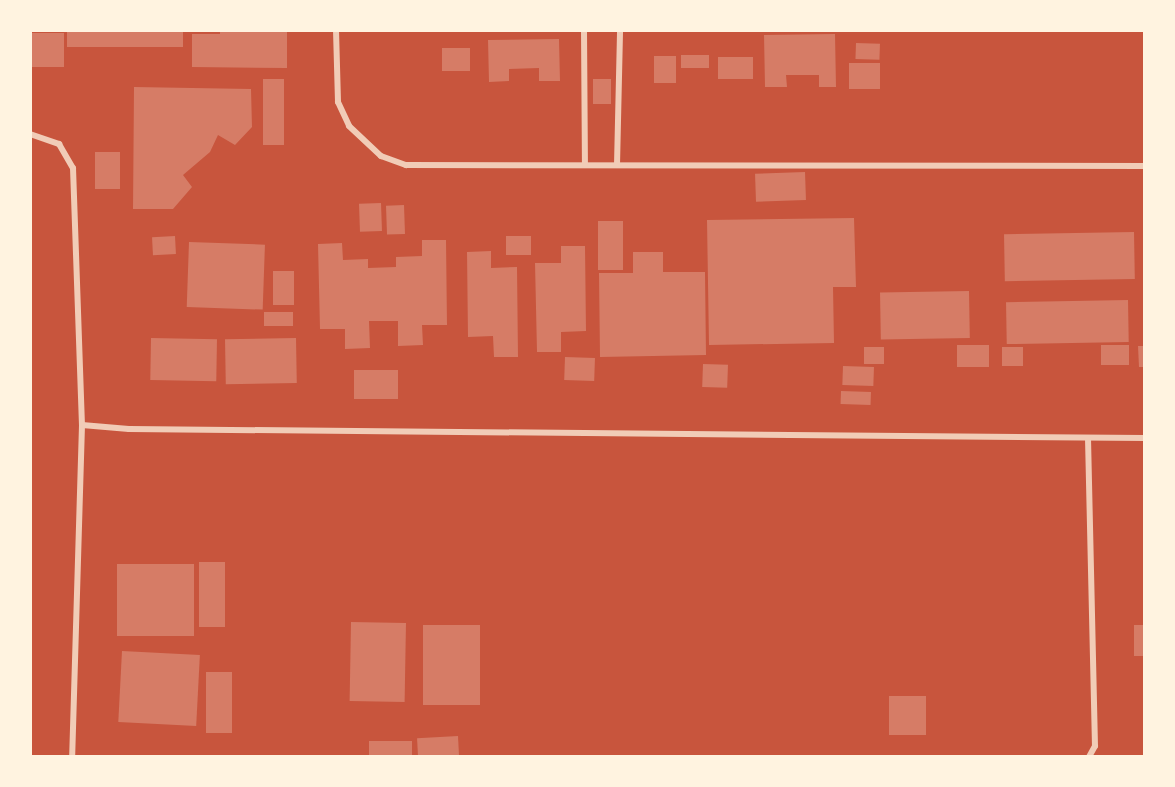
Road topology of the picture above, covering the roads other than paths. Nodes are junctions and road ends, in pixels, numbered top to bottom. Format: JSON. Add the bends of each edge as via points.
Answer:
{"nodes":[{"id":1,"x":336,"y":30,"type":"edge"},
{"id":2,"x":584,"y":30,"type":"edge"},
{"id":3,"x":620,"y":30,"type":"edge"},
{"id":4,"x":30,"y":134,"type":"edge"},
{"id":5,"x":585,"y":165,"type":"junction"},
{"id":6,"x":617,"y":165,"type":"junction"},
{"id":7,"x":1145,"y":166,"type":"edge"},
{"id":8,"x":82,"y":425,"type":"junction"},
{"id":9,"x":1088,"y":438,"type":"junction"},
{"id":10,"x":1145,"y":438,"type":"edge"},
{"id":11,"x":72,"y":757,"type":"edge"},
{"id":12,"x":1089,"y":757,"type":"edge"}],
"edges":[{"from":1,"to":5,"type":"street","via":[[338,102],[349,126],[381,156],[406,165]]},
{"from":2,"to":5,"type":"street"},
{"from":3,"to":6,"type":"street"},
{"from":4,"to":8,"type":"street","via":[[59,144],[73,168]]},
{"from":5,"to":6,"type":"street"},
{"from":6,"to":7,"type":"street"},
{"from":8,"to":9,"type":"street","via":[[129,429]]},
{"from":8,"to":11,"type":"street"},
{"from":9,"to":10,"type":"street"},
{"from":9,"to":12,"type":"street","via":[[1095,746]]}]}
